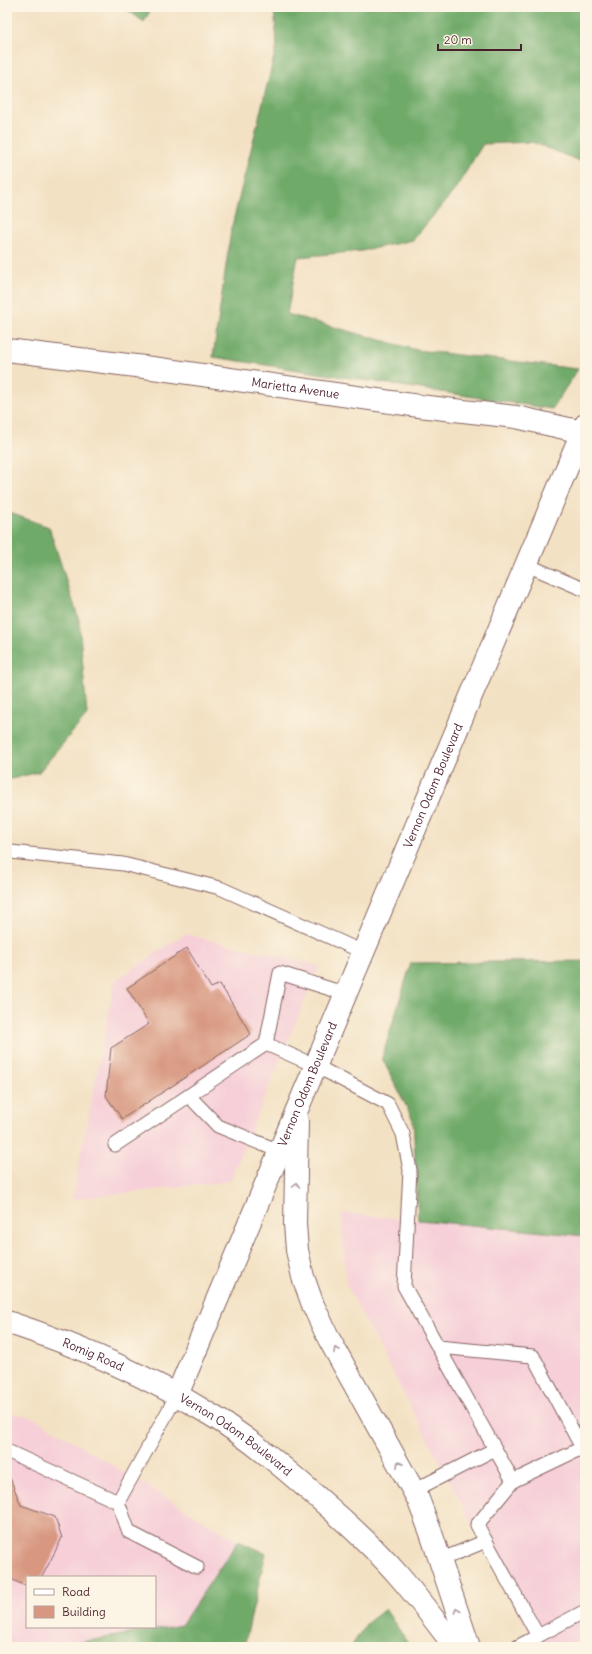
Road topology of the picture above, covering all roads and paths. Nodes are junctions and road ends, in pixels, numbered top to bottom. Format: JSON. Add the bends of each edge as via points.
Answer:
{"nodes":[{"id":1,"x":7,"y":350,"type":"edge"},
{"id":2,"x":583,"y":428,"type":"edge"},
{"id":3,"x":527,"y":565,"type":"junction"},
{"id":4,"x":585,"y":590,"type":"edge"},
{"id":5,"x":7,"y":853,"type":"edge"},
{"id":6,"x":363,"y":952,"type":"junction"},
{"id":7,"x":346,"y":994,"type":"junction"},
{"id":8,"x":266,"y":1044,"type":"junction"},
{"id":9,"x":316,"y":1066,"type":"junction"},
{"id":10,"x":189,"y":1096,"type":"junction"},
{"id":11,"x":297,"y":1110,"type":"junction"},
{"id":12,"x":115,"y":1145,"type":"dead end"},
{"id":13,"x":279,"y":1151,"type":"junction"},
{"id":14,"x":7,"y":1322,"type":"edge"},
{"id":15,"x":438,"y":1347,"type":"junction"},
{"id":16,"x":177,"y":1395,"type":"junction"},
{"id":17,"x":495,"y":1449,"type":"junction"},
{"id":18,"x":7,"y":1451,"type":"edge"},
{"id":19,"x":513,"y":1481,"type":"junction"},
{"id":20,"x":413,"y":1491,"type":"junction"},
{"id":21,"x":118,"y":1502,"type":"junction"},
{"id":22,"x":486,"y":1540,"type":"junction"},
{"id":23,"x":440,"y":1560,"type":"junction"},
{"id":24,"x":197,"y":1567,"type":"dead end"},
{"id":25,"x":585,"y":1611,"type":"edge"},
{"id":26,"x":538,"y":1636,"type":"junction"},
{"id":27,"x":455,"y":1647,"type":"edge"},
{"id":28,"x":470,"y":1647,"type":"edge"},
{"id":29,"x":517,"y":1647,"type":"edge"}],
"edges":[{"from":1,"to":2,"type":"main road","name":"Marietta Avenue"},
{"from":2,"to":3,"type":"main road","name":"Vernon Odom Boulevard"},
{"from":3,"to":4,"type":"lane"},
{"from":3,"to":6,"type":"main road","name":"Vernon Odom Boulevard"},
{"from":5,"to":6,"type":"lane","via":[[123,864],[220,888]]},
{"from":6,"to":7,"type":"main road","name":"Vernon Odom Boulevard"},
{"from":7,"to":8,"type":"lane","via":[[280,972]]},
{"from":7,"to":9,"type":"main road","name":"Vernon Odom Boulevard"},
{"from":8,"to":9,"type":"lane"},
{"from":8,"to":10,"type":"lane"},
{"from":9,"to":11,"type":"main road","name":"Vernon Odom Boulevard"},
{"from":9,"to":15,"type":"lane","via":[[388,1104],[403,1134],[410,1170],[404,1286]]},
{"from":10,"to":12,"type":"lane"},
{"from":10,"to":13,"type":"lane","via":[[218,1126]]},
{"from":11,"to":13,"type":"main road","name":"Vernon Odom Boulevard"},
{"from":20,"to":11,"type":"main road","one_way":true,"via":[[329,1339],[303,1277],[297,1250],[296,1224]]},
{"from":13,"to":16,"type":"main road","name":"Vernon Odom Boulevard"},
{"from":14,"to":16,"type":"main road","name":"Romig Road","via":[[74,1347]]},
{"from":15,"to":17,"type":"lane"},
{"from":15,"to":19,"type":"lane","via":[[533,1356],[582,1448]]},
{"from":16,"to":21,"type":"lane"},
{"from":16,"to":27,"type":"main road","name":"Vernon Odom Boulevard","via":[[247,1439],[330,1508],[398,1574]]},
{"from":17,"to":19,"type":"lane"},
{"from":17,"to":20,"type":"lane"},
{"from":18,"to":21,"type":"lane"},
{"from":19,"to":22,"type":"lane","via":[[477,1525]]},
{"from":20,"to":23,"type":"main road","via":[[432,1533]]},
{"from":21,"to":24,"type":"lane","via":[[129,1532]]},
{"from":22,"to":23,"type":"lane"},
{"from":22,"to":26,"type":"lane"},
{"from":28,"to":23,"type":"main road","one_way":true},
{"from":25,"to":26,"type":"lane"},
{"from":26,"to":29,"type":"lane"}]}
